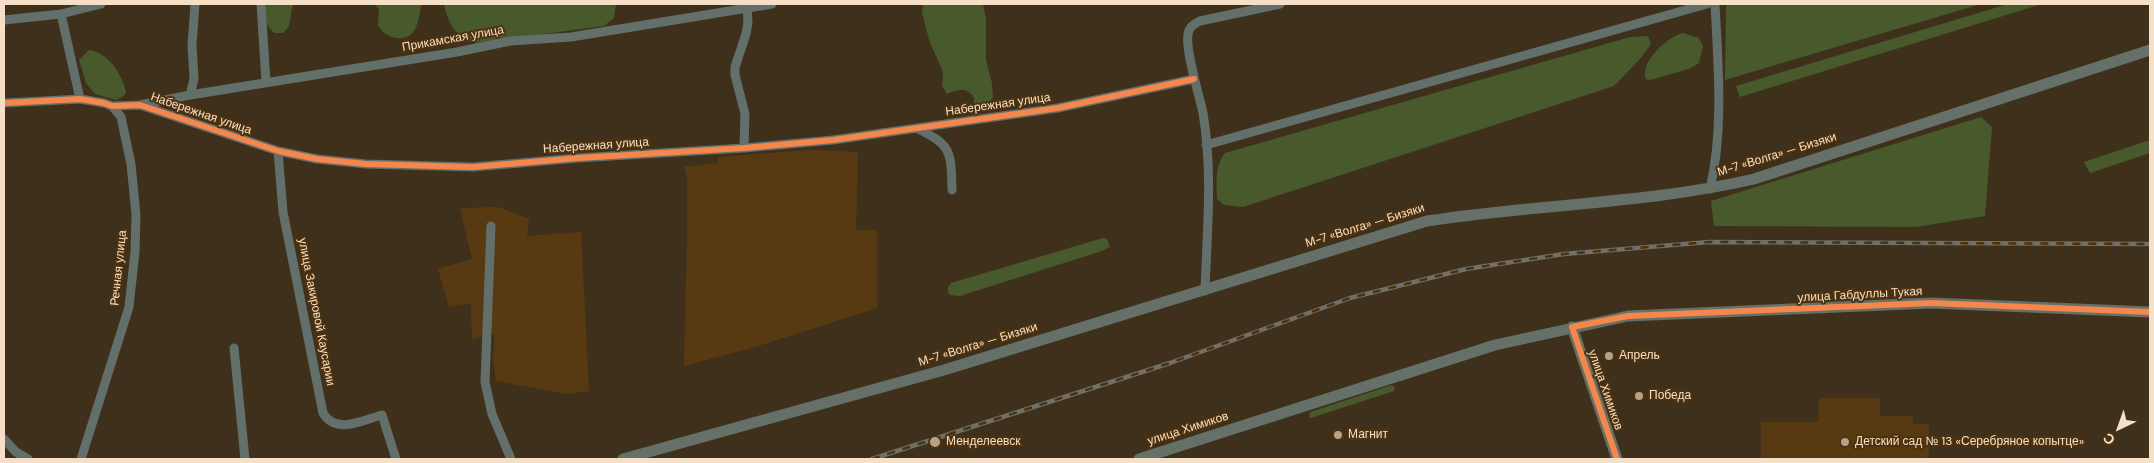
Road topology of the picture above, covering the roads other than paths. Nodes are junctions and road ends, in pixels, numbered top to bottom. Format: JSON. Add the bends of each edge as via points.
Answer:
{"nodes":[{"id":1,"x":102,"y":4,"type":"edge"},
{"id":2,"x":195,"y":4,"type":"edge"},
{"id":3,"x":261,"y":4,"type":"edge"},
{"id":4,"x":772,"y":4,"type":"edge"},
{"id":5,"x":1280,"y":4,"type":"edge"},
{"id":6,"x":1707,"y":4,"type":"edge"},
{"id":7,"x":1715,"y":4,"type":"edge"},
{"id":8,"x":747,"y":7,"type":"junction"},
{"id":9,"x":61,"y":14,"type":"junction"},
{"id":10,"x":4,"y":20,"type":"edge"},
{"id":11,"x":2150,"y":50,"type":"edge"},
{"id":12,"x":1194,"y":79,"type":"junction"},
{"id":13,"x":266,"y":82,"type":"junction"},
{"id":14,"x":190,"y":94,"type":"junction"},
{"id":15,"x":80,"y":100,"type":"junction"},
{"id":16,"x":4,"y":103,"type":"edge"},
{"id":17,"x":140,"y":105,"type":"junction"},
{"id":18,"x":112,"y":106,"type":"junction"},
{"id":19,"x":916,"y":127,"type":"junction"},
{"id":20,"x":1206,"y":145,"type":"junction"},
{"id":21,"x":744,"y":148,"type":"junction"},
{"id":22,"x":278,"y":151,"type":"junction"},
{"id":23,"x":1710,"y":189,"type":"junction"},
{"id":24,"x":952,"y":190,"type":"dead end"},
{"id":25,"x":491,"y":226,"type":"dead end"},
{"id":26,"x":1205,"y":291,"type":"junction"},
{"id":27,"x":2150,"y":312,"type":"edge"},
{"id":28,"x":1572,"y":327,"type":"junction"},
{"id":29,"x":234,"y":348,"type":"dead end"},
{"id":30,"x":4,"y":439,"type":"edge"},
{"id":31,"x":28,"y":459,"type":"edge"},
{"id":32,"x":81,"y":459,"type":"edge"},
{"id":33,"x":245,"y":459,"type":"edge"},
{"id":34,"x":396,"y":459,"type":"edge"},
{"id":35,"x":511,"y":459,"type":"edge"},
{"id":36,"x":623,"y":459,"type":"edge"},
{"id":37,"x":1139,"y":459,"type":"edge"},
{"id":38,"x":1617,"y":459,"type":"edge"}],
"edges":[{"from":1,"to":9,"type":"street"},
{"from":2,"to":14,"type":"street","via":[[194,79]]},
{"from":3,"to":13,"type":"street"},
{"from":4,"to":8,"type":"street","name":"Прикамская улица"},
{"from":5,"to":12,"type":"street","via":[[1200,21],[1192,26],[1187,37]]},
{"from":6,"to":20,"type":"street"},
{"from":7,"to":23,"type":"street","via":[[1719,81],[1716,163]]},
{"from":8,"to":13,"type":"street","name":"Прикамская улица","via":[[571,37],[510,41]]},
{"from":8,"to":21,"type":"street","via":[[746,34],[735,67],[745,114]]},
{"from":9,"to":10,"type":"street"},
{"from":9,"to":15,"type":"street"},
{"from":11,"to":23,"type":"main road","name":"М-7 «Волга» — Бизяки","via":[[1754,178]]},
{"from":12,"to":19,"type":"street","name":"Набережная улица","via":[[1058,108]]},
{"from":12,"to":20,"type":"street"},
{"from":13,"to":14,"type":"street","name":"Прикамская улица"},
{"from":14,"to":17,"type":"street","name":"Прикамская улица"},
{"from":15,"to":16,"type":"street","name":"Набережная улица"},
{"from":15,"to":18,"type":"street","name":"Набережная улица"},
{"from":17,"to":18,"type":"street","name":"Набережная улица"},
{"from":17,"to":22,"type":"street","name":"Набережная улица"},
{"from":18,"to":32,"type":"street","name":"Речная улица","via":[[121,117],[131,164],[136,215],[135,252],[129,307]]},
{"from":19,"to":21,"type":"street","name":"Набережная улица","via":[[834,140]]},
{"from":19,"to":24,"type":"street","via":[[940,140],[948,151]]},
{"from":20,"to":26,"type":"street","via":[[1209,169]]},
{"from":21,"to":22,"type":"street","name":"Набережная улица","via":[[445,168],[366,164]]},
{"from":22,"to":34,"type":"street","name":"улица Закировой Каусарии","via":[[283,212],[323,413],[333,423],[343,426],[382,415]]},
{"from":23,"to":26,"type":"main road","name":"М-7 «Волга» — Бизяки","via":[[1426,221]]},
{"from":25,"to":35,"type":"street","via":[[485,382],[492,414]]},
{"from":26,"to":36,"type":"main road","name":"М-7 «Волга» — Бизяки","via":[[935,372]]},
{"from":27,"to":28,"type":"main road","name":"улица Габдуллы Тукая","via":[[1932,303],[1628,316]]},
{"from":28,"to":37,"type":"main road","name":"улица Химиков","via":[[1485,348]]},
{"from":28,"to":38,"type":"main road","name":"улица Химиков"},
{"from":29,"to":33,"type":"street"},
{"from":30,"to":31,"type":"street"}]}
